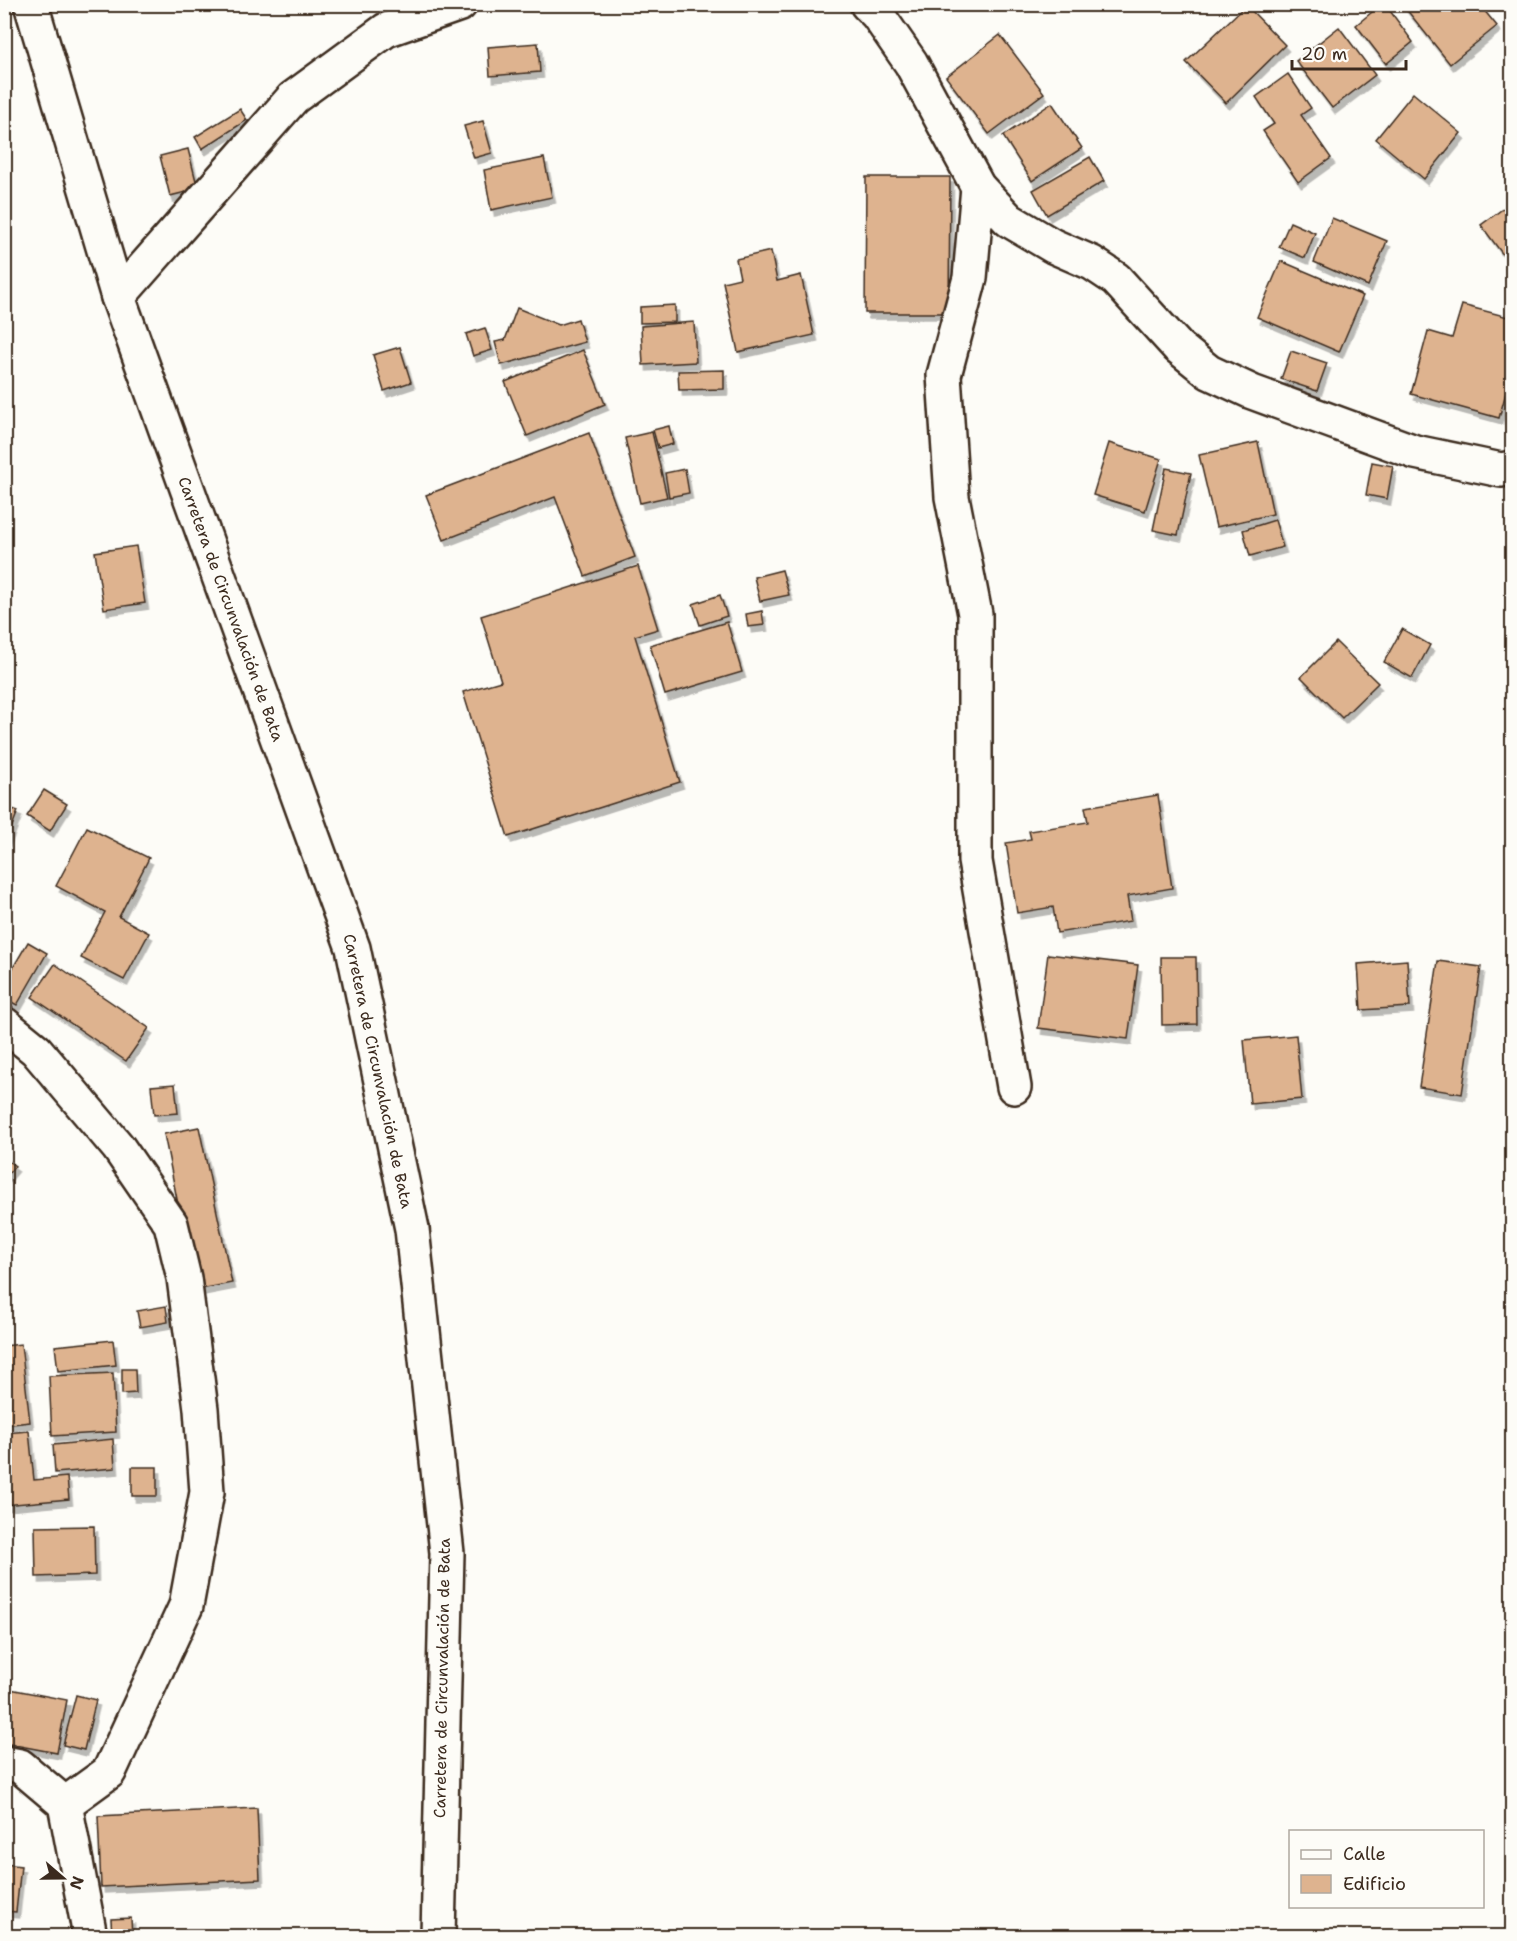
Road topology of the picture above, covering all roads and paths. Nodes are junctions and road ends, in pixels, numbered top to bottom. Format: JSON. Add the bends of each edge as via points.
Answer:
{"nodes":[{"id":1,"x":31,"y":4,"type":"edge"},
{"id":2,"x":460,"y":4,"type":"edge"},
{"id":3,"x":867,"y":4,"type":"edge"},
{"id":4,"x":978,"y":187,"type":"junction"},
{"id":5,"x":118,"y":297,"type":"junction"},
{"id":6,"x":1512,"y":468,"type":"edge"},
{"id":7,"x":4,"y":1024,"type":"edge"},
{"id":8,"x":1014,"y":1088,"type":"dead end"},
{"id":9,"x":4,"y":1763,"type":"edge"},
{"id":10,"x":65,"y":1804,"type":"junction"},
{"id":11,"x":90,"y":1936,"type":"edge"},
{"id":12,"x":438,"y":1936,"type":"edge"}],
"edges":[{"from":1,"to":5,"type":"street","name":"Carretera de Circunvalación de Bata"},
{"from":2,"to":5,"type":"street","via":[[386,30],[293,98]]},
{"from":3,"to":4,"type":"street","via":[[911,63]]},
{"from":4,"to":6,"type":"street","via":[[1009,220],[1116,279],[1178,347],[1209,372],[1252,392],[1415,452],[1501,470]]},
{"from":4,"to":8,"type":"street","via":[[970,278],[944,375],[952,497],[975,614],[975,861]]},
{"from":5,"to":12,"type":"street","name":"Carretera de Circunvalación de Bata","via":[[353,948],[412,1229],[447,1553]]},
{"from":7,"to":10,"type":"street","via":[[36,1050],[118,1147],[171,1224],[184,1278],[201,1409],[207,1492],[186,1606],[109,1772]]},
{"from":9,"to":10,"type":"street","via":[[20,1766]]},
{"from":10,"to":11,"type":"street"}]}
